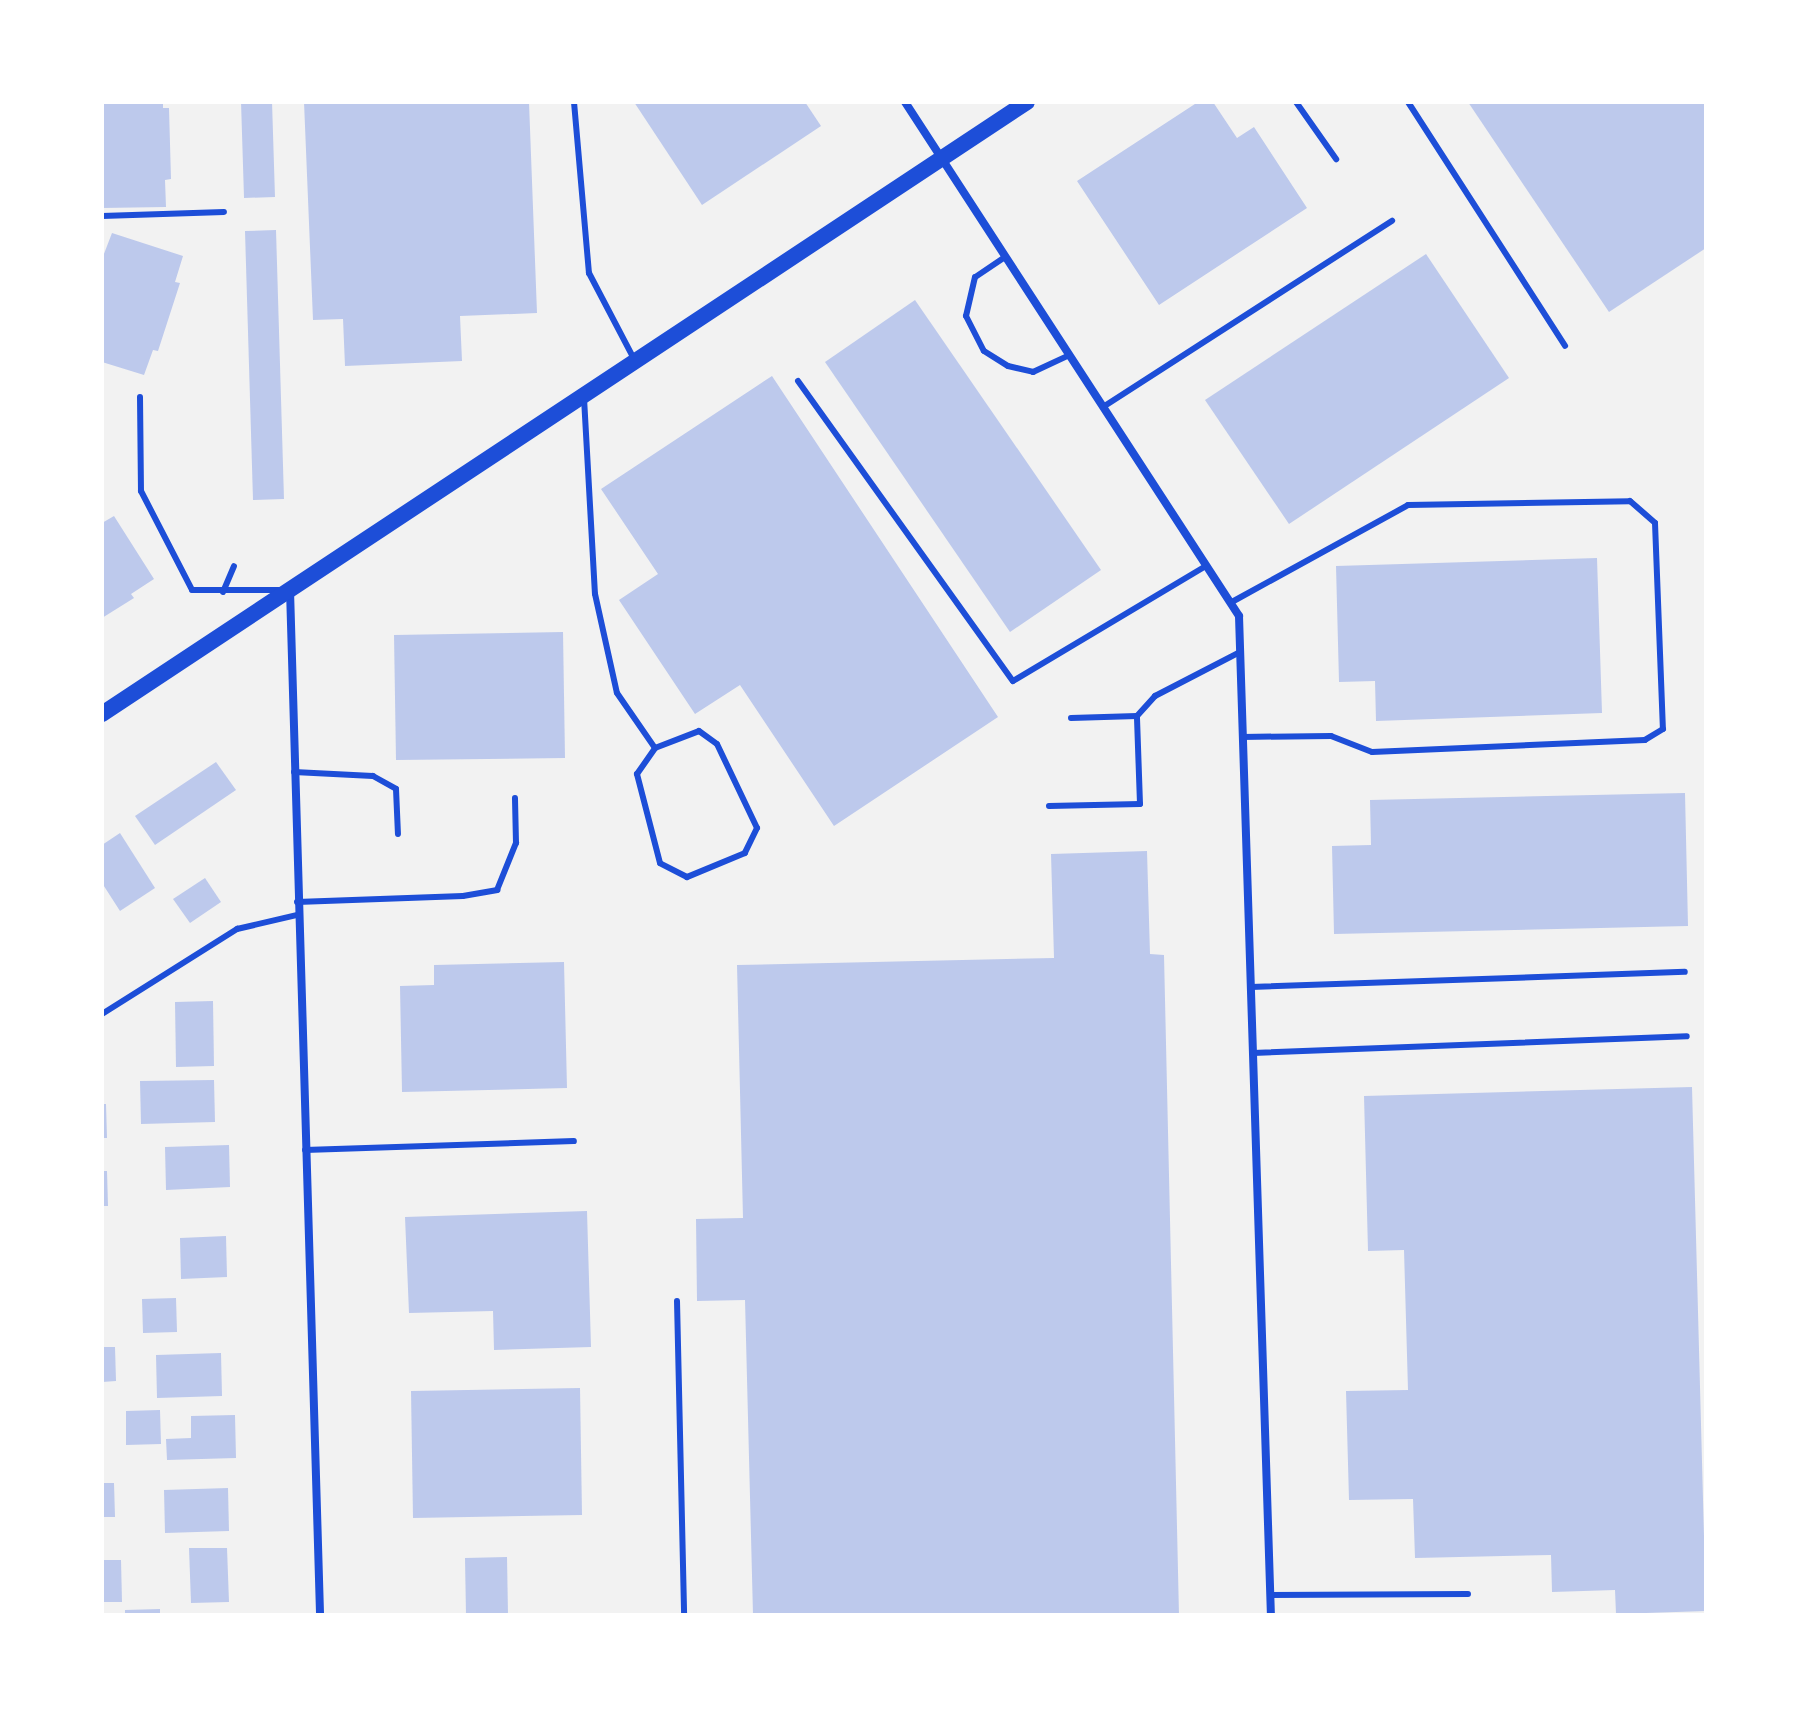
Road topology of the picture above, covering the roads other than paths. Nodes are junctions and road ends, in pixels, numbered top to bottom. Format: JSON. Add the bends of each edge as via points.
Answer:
{"nodes":[{"id":1,"x":574,"y":102,"type":"edge"},
{"id":2,"x":905,"y":102,"type":"edge"},
{"id":3,"x":1027,"y":102,"type":"edge"},
{"id":4,"x":1296,"y":102,"type":"edge"},
{"id":5,"x":1408,"y":102,"type":"edge"},
{"id":6,"x":942,"y":159,"type":"junction"},
{"id":7,"x":1336,"y":159,"type":"dead end"},
{"id":8,"x":224,"y":212,"type":"dead end"},
{"id":9,"x":102,"y":216,"type":"edge"},
{"id":10,"x":1392,"y":221,"type":"dead end"},
{"id":11,"x":1005,"y":257,"type":"junction"},
{"id":12,"x":1565,"y":346,"type":"dead end"},
{"id":13,"x":1069,"y":355,"type":"junction"},
{"id":14,"x":636,"y":361,"type":"junction"},
{"id":15,"x":798,"y":381,"type":"dead end"},
{"id":16,"x":584,"y":395,"type":"junction"},
{"id":17,"x":140,"y":397,"type":"dead end"},
{"id":18,"x":1103,"y":407,"type":"junction"},
{"id":19,"x":234,"y":566,"type":"dead end"},
{"id":20,"x":1206,"y":566,"type":"junction"},
{"id":21,"x":290,"y":589,"type":"junction"},
{"id":22,"x":223,"y":592,"type":"junction"},
{"id":23,"x":1230,"y":603,"type":"junction"},
{"id":24,"x":1240,"y":652,"type":"junction"},
{"id":25,"x":102,"y":714,"type":"edge"},
{"id":26,"x":1137,"y":716,"type":"junction"},
{"id":27,"x":1071,"y":718,"type":"dead end"},
{"id":28,"x":1242,"y":737,"type":"junction"},
{"id":29,"x":655,"y":748,"type":"junction"},
{"id":30,"x":294,"y":772,"type":"junction"},
{"id":31,"x":515,"y":798,"type":"dead end"},
{"id":32,"x":1049,"y":806,"type":"dead end"},
{"id":33,"x":398,"y":834,"type":"dead end"},
{"id":34,"x":297,"y":902,"type":"junction"},
{"id":35,"x":297,"y":915,"type":"junction"},
{"id":36,"x":1685,"y":972,"type":"dead end"},
{"id":37,"x":1251,"y":987,"type":"junction"},
{"id":38,"x":102,"y":1014,"type":"edge"},
{"id":39,"x":1687,"y":1036,"type":"dead end"},
{"id":40,"x":1253,"y":1053,"type":"junction"},
{"id":41,"x":574,"y":1141,"type":"dead end"},
{"id":42,"x":305,"y":1150,"type":"junction"},
{"id":43,"x":677,"y":1301,"type":"dead end"},
{"id":44,"x":1468,"y":1594,"type":"dead end"},
{"id":45,"x":1270,"y":1595,"type":"junction"},
{"id":46,"x":320,"y":1615,"type":"edge"},
{"id":47,"x":684,"y":1615,"type":"edge"},
{"id":48,"x":1271,"y":1615,"type":"edge"}],
"edges":[{"from":1,"to":14,"type":"lane","via":[[589,273]]},
{"from":2,"to":6,"type":"street"},
{"from":3,"to":6,"type":"main road"},
{"from":4,"to":7,"type":"lane"},
{"from":5,"to":12,"type":"lane"},
{"from":6,"to":11,"type":"street"},
{"from":6,"to":14,"type":"main road"},
{"from":8,"to":9,"type":"lane"},
{"from":10,"to":18,"type":"lane"},
{"from":11,"to":13,"type":"street"},
{"from":11,"to":13,"type":"lane","via":[[975,277],[966,316],[984,351],[1008,366],[1033,372]]},
{"from":13,"to":18,"type":"street"},
{"from":14,"to":16,"type":"main road"},
{"from":15,"to":20,"type":"lane","via":[[1013,681]]},
{"from":16,"to":21,"type":"main road"},
{"from":16,"to":29,"type":"lane","via":[[595,594],[617,693]]},
{"from":17,"to":22,"type":"lane","via":[[141,491],[192,590]]},
{"from":18,"to":20,"type":"street"},
{"from":19,"to":22,"type":"lane"},
{"from":20,"to":23,"type":"street"},
{"from":21,"to":22,"type":"lane"},
{"from":21,"to":25,"type":"main road"},
{"from":21,"to":30,"type":"street"},
{"from":23,"to":24,"type":"street","via":[[1239,616]]},
{"from":23,"to":28,"type":"lane","via":[[1408,505],[1630,501],[1655,523],[1663,729],[1645,740],[1372,752],[1331,736]]},
{"from":24,"to":26,"type":"lane","via":[[1155,696]]},
{"from":24,"to":28,"type":"street"},
{"from":26,"to":27,"type":"lane"},
{"from":26,"to":32,"type":"lane","via":[[1140,804]]},
{"from":28,"to":37,"type":"street"},
{"from":29,"to":29,"type":"lane","via":[[699,731],[717,744],[757,828],[745,853],[687,877],[660,863],[637,774]]},
{"from":30,"to":33,"type":"lane","via":[[373,776],[396,789]]},
{"from":30,"to":34,"type":"street"},
{"from":31,"to":34,"type":"lane","via":[[516,843],[497,890]]},
{"from":34,"to":35,"type":"street"},
{"from":35,"to":38,"type":"lane","via":[[237,929]]},
{"from":35,"to":42,"type":"street"},
{"from":36,"to":37,"type":"lane"},
{"from":37,"to":40,"type":"street"},
{"from":39,"to":40,"type":"lane"},
{"from":40,"to":45,"type":"street"},
{"from":41,"to":42,"type":"lane"},
{"from":42,"to":46,"type":"street"},
{"from":43,"to":47,"type":"lane"},
{"from":44,"to":45,"type":"lane"},
{"from":45,"to":48,"type":"street"}]}
